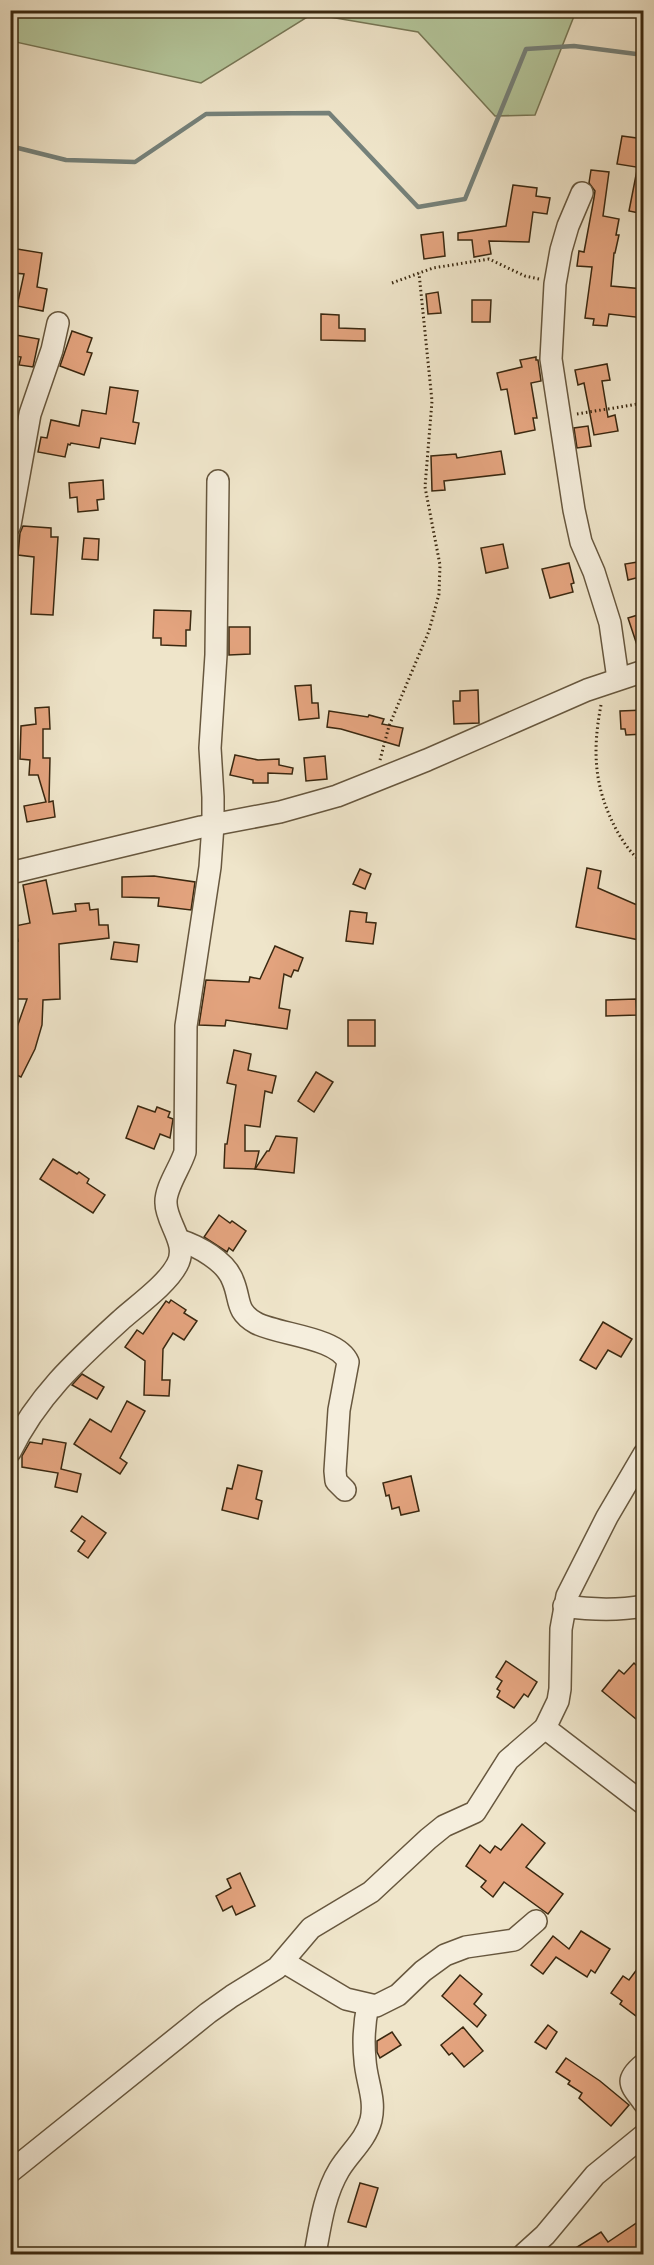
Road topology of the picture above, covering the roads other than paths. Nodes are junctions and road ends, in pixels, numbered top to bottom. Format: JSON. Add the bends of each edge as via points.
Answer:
{"nodes":[{"id":1,"x":582,"y":193,"type":"dead end"},
{"id":2,"x":58,"y":323,"type":"dead end"},
{"id":3,"x":218,"y":481,"type":"dead end"},
{"id":4,"x":10,"y":525,"type":"edge"},
{"id":5,"x":628,"y":678,"type":"edge"},
{"id":6,"x":213,"y":825,"type":"junction"},
{"id":7,"x":10,"y":873,"type":"edge"},
{"id":8,"x":179,"y":1240,"type":"junction"},
{"id":9,"x":10,"y":1452,"type":"edge"},
{"id":10,"x":644,"y":1454,"type":"edge"},
{"id":11,"x":345,"y":1490,"type":"dead end"},
{"id":12,"x":564,"y":1606,"type":"junction"},
{"id":13,"x":644,"y":1606,"type":"edge"},
{"id":14,"x":544,"y":1728,"type":"junction"},
{"id":15,"x":644,"y":1804,"type":"edge"},
{"id":16,"x":536,"y":1921,"type":"dead end"},
{"id":17,"x":284,"y":1962,"type":"junction"},
{"id":18,"x":368,"y":2005,"type":"junction"},
{"id":19,"x":644,"y":2064,"type":"edge"},
{"id":20,"x":644,"y":2103,"type":"edge"},
{"id":21,"x":644,"y":2135,"type":"edge"},
{"id":22,"x":10,"y":2172,"type":"edge"},
{"id":23,"x":315,"y":2254,"type":"edge"},
{"id":24,"x":524,"y":2254,"type":"edge"}],
"edges":[{"from":1,"to":5,"type":"street","via":[[568,226],[555,284],[551,359],[581,542]]},
{"from":2,"to":4,"type":"street","via":[[34,399]]},
{"from":3,"to":6,"type":"street","via":[[216,655],[210,748]]},
{"from":5,"to":6,"type":"street","via":[[374,782],[304,806]]},
{"from":6,"to":7,"type":"street"},
{"from":6,"to":8,"type":"street","via":[[186,1026],[185,1152],[166,1203]]},
{"from":8,"to":9,"type":"street","via":[[178,1264],[65,1371]]},
{"from":8,"to":11,"type":"street","via":[[197,1247],[229,1273],[242,1313],[257,1323],[322,1342],[345,1356],[348,1362],[339,1410],[335,1471],[336,1481]]},
{"from":10,"to":12,"type":"street","via":[[607,1516]]},
{"from":12,"to":13,"type":"street","via":[[596,1610]]},
{"from":12,"to":14,"type":"street","via":[[560,1689]]},
{"from":14,"to":15,"type":"street"},
{"from":14,"to":17,"type":"street","via":[[508,1760],[475,1812],[444,1826],[371,1893],[311,1928]]},
{"from":16,"to":18,"type":"street","via":[[514,1940],[466,1947],[445,1955],[398,1995],[376,2006]]},
{"from":17,"to":18,"type":"street","via":[[346,1999]]},
{"from":17,"to":22,"type":"street","via":[[208,2013]]},
{"from":18,"to":23,"type":"street","via":[[363,2028],[371,2119],[330,2188]]},
{"from":19,"to":20,"type":"street","via":[[630,2080]]},
{"from":21,"to":24,"type":"street","via":[[595,2175]]}]}
